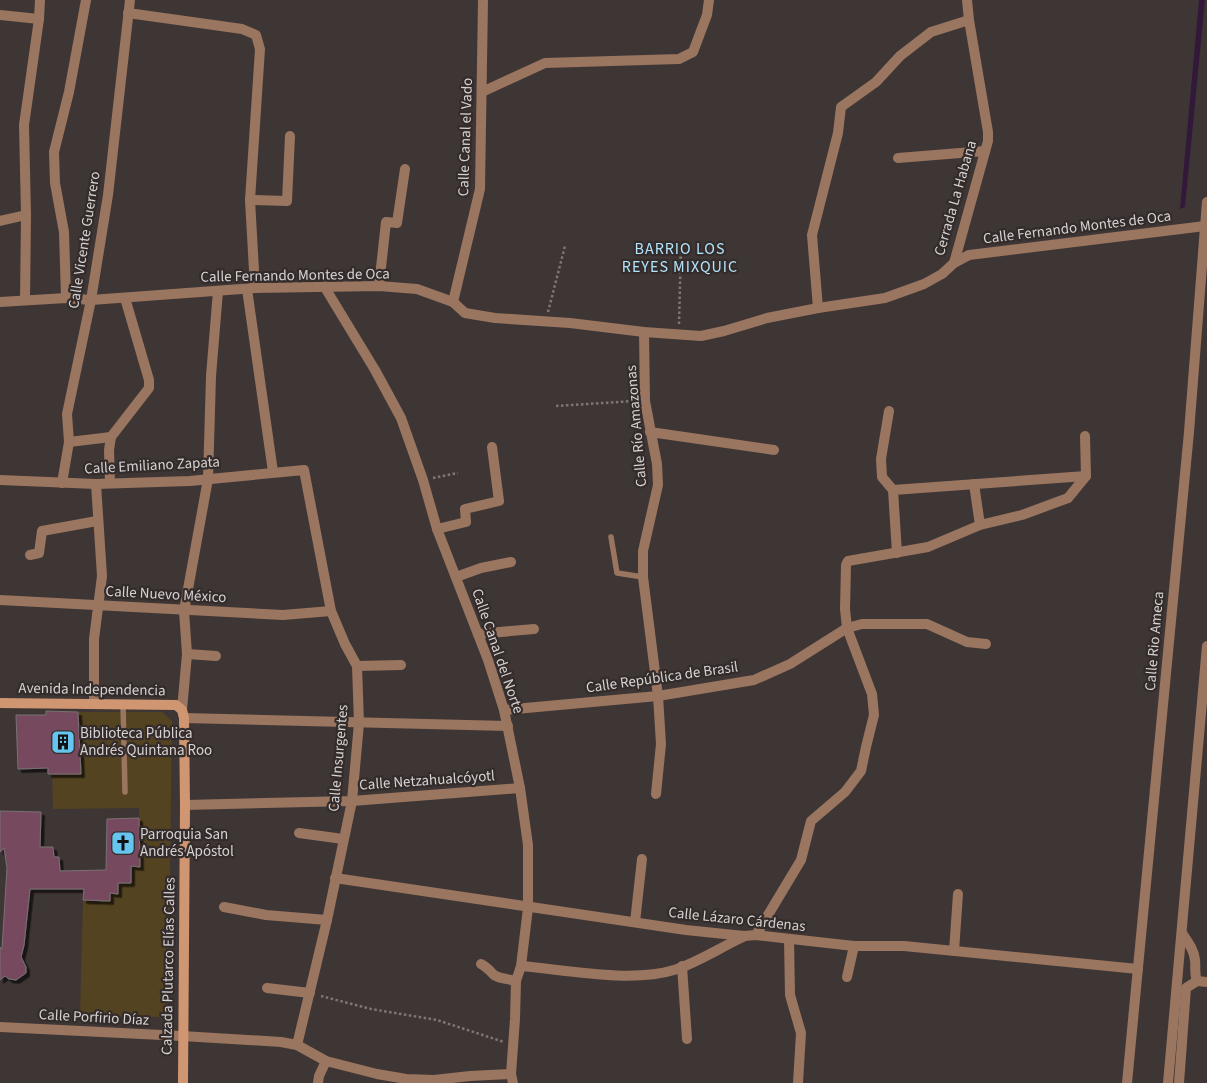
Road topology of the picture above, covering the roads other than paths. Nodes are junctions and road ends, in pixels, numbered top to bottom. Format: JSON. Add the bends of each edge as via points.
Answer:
{"nodes":[{"id":1,"x":40,"y":0,"type":"edge"},
{"id":2,"x":86,"y":0,"type":"edge"},
{"id":3,"x":130,"y":0,"type":"edge"},
{"id":4,"x":483,"y":0,"type":"edge"},
{"id":5,"x":709,"y":0,"type":"edge"},
{"id":6,"x":967,"y":0,"type":"edge"},
{"id":7,"x":128,"y":13,"type":"junction"},
{"id":8,"x":0,"y":16,"type":"edge"},
{"id":9,"x":39,"y":19,"type":"junction"},
{"id":10,"x":969,"y":20,"type":"junction"},
{"id":11,"x":482,"y":92,"type":"junction"},
{"id":12,"x":290,"y":136,"type":"dead end"},
{"id":13,"x":985,"y":151,"type":"junction"},
{"id":14,"x":898,"y":158,"type":"dead end"},
{"id":15,"x":405,"y":169,"type":"dead end"},
{"id":16,"x":250,"y":200,"type":"junction"},
{"id":17,"x":1207,"y":202,"type":"edge"},
{"id":18,"x":26,"y":214,"type":"junction"},
{"id":19,"x":0,"y":221,"type":"edge"},
{"id":20,"x":1205,"y":226,"type":"junction"},
{"id":21,"x":954,"y":264,"type":"junction"},
{"id":22,"x":324,"y":286,"type":"junction"},
{"id":23,"x":379,"y":286,"type":"junction"},
{"id":24,"x":251,"y":289,"type":"junction"},
{"id":25,"x":218,"y":291,"type":"junction"},
{"id":26,"x":66,"y":298,"type":"junction"},
{"id":27,"x":125,"y":298,"type":"junction"},
{"id":28,"x":24,"y":300,"type":"junction"},
{"id":29,"x":91,"y":300,"type":"junction"},
{"id":30,"x":0,"y":302,"type":"edge"},
{"id":31,"x":453,"y":302,"type":"junction"},
{"id":32,"x":818,"y":308,"type":"junction"},
{"id":33,"x":644,"y":332,"type":"junction"},
{"id":34,"x":889,"y":411,"type":"dead end"},
{"id":35,"x":650,"y":432,"type":"junction"},
{"id":36,"x":1084,"y":436,"type":"dead end"},
{"id":37,"x":111,"y":437,"type":"junction"},
{"id":38,"x":69,"y":442,"type":"junction"},
{"id":39,"x":492,"y":447,"type":"dead end"},
{"id":40,"x":774,"y":450,"type":"dead end"},
{"id":41,"x":304,"y":470,"type":"joint"},
{"id":42,"x":273,"y":472,"type":"junction"},
{"id":43,"x":1086,"y":476,"type":"junction"},
{"id":44,"x":208,"y":479,"type":"junction"},
{"id":45,"x":0,"y":480,"type":"edge"},
{"id":46,"x":62,"y":483,"type":"junction"},
{"id":47,"x":110,"y":483,"type":"junction"},
{"id":48,"x":96,"y":484,"type":"junction"},
{"id":49,"x":974,"y":484,"type":"junction"},
{"id":50,"x":893,"y":490,"type":"junction"},
{"id":51,"x":97,"y":521,"type":"junction"},
{"id":52,"x":980,"y":525,"type":"junction"},
{"id":53,"x":437,"y":530,"type":"junction"},
{"id":54,"x":611,"y":537,"type":"dead end"},
{"id":55,"x":897,"y":553,"type":"junction"},
{"id":56,"x":30,"y":555,"type":"dead end"},
{"id":57,"x":510,"y":562,"type":"dead end"},
{"id":58,"x":643,"y":576,"type":"junction"},
{"id":59,"x":456,"y":577,"type":"junction"},
{"id":60,"x":0,"y":600,"type":"edge"},
{"id":61,"x":99,"y":606,"type":"junction"},
{"id":62,"x":184,"y":611,"type":"junction"},
{"id":63,"x":331,"y":611,"type":"junction"},
{"id":64,"x":847,"y":628,"type":"junction"},
{"id":65,"x":534,"y":629,"type":"dead end"},
{"id":66,"x":478,"y":634,"type":"junction"},
{"id":67,"x":986,"y":644,"type":"dead end"},
{"id":68,"x":1207,"y":646,"type":"edge"},
{"id":69,"x":187,"y":654,"type":"junction"},
{"id":70,"x":216,"y":656,"type":"dead end"},
{"id":71,"x":401,"y":665,"type":"dead end"},
{"id":72,"x":357,"y":666,"type":"junction"},
{"id":73,"x":658,"y":696,"type":"junction"},
{"id":74,"x":0,"y":702,"type":"edge"},
{"id":75,"x":94,"y":703,"type":"junction"},
{"id":76,"x":123,"y":704,"type":"junction"},
{"id":77,"x":504,"y":710,"type":"junction"},
{"id":78,"x":183,"y":714,"type":"junction"},
{"id":79,"x":359,"y":723,"type":"junction"},
{"id":80,"x":508,"y":726,"type":"junction"},
{"id":81,"x":520,"y":788,"type":"junction"},
{"id":82,"x":125,"y":792,"type":"dead end"},
{"id":83,"x":656,"y":794,"type":"dead end"},
{"id":84,"x":352,"y":801,"type":"junction"},
{"id":85,"x":185,"y":805,"type":"junction"},
{"id":86,"x":299,"y":833,"type":"dead end"},
{"id":87,"x":343,"y":839,"type":"junction"},
{"id":88,"x":642,"y":859,"type":"dead end"},
{"id":89,"x":335,"y":878,"type":"junction"},
{"id":90,"x":958,"y":894,"type":"dead end"},
{"id":91,"x":224,"y":907,"type":"dead end"},
{"id":92,"x":528,"y":908,"type":"junction"},
{"id":93,"x":327,"y":920,"type":"junction"},
{"id":94,"x":635,"y":922,"type":"junction"},
{"id":95,"x":1182,"y":933,"type":"junction"},
{"id":96,"x":756,"y":935,"type":"junction"},
{"id":97,"x":744,"y":936,"type":"junction"},
{"id":98,"x":789,"y":939,"type":"junction"},
{"id":99,"x":854,"y":946,"type":"junction"},
{"id":100,"x":954,"y":951,"type":"junction"},
{"id":101,"x":481,"y":964,"type":"dead end"},
{"id":102,"x":521,"y":966,"type":"junction"},
{"id":103,"x":682,"y":966,"type":"junction"},
{"id":104,"x":1138,"y":969,"type":"junction"},
{"id":105,"x":847,"y":978,"type":"dead end"},
{"id":106,"x":516,"y":981,"type":"junction"},
{"id":107,"x":1202,"y":981,"type":"edge"},
{"id":108,"x":267,"y":988,"type":"dead end"},
{"id":109,"x":310,"y":993,"type":"junction"},
{"id":110,"x":0,"y":1028,"type":"edge"},
{"id":111,"x":182,"y":1036,"type":"junction"},
{"id":112,"x":687,"y":1039,"type":"dead end"},
{"id":113,"x":297,"y":1044,"type":"junction"},
{"id":114,"x":326,"y":1061,"type":"junction"},
{"id":115,"x":512,"y":1079,"type":"edge"},
{"id":116,"x":183,"y":1083,"type":"edge"},
{"id":117,"x":318,"y":1083,"type":"edge"},
{"id":118,"x":798,"y":1083,"type":"edge"},
{"id":119,"x":1127,"y":1083,"type":"edge"},
{"id":120,"x":1168,"y":1083,"type":"edge"},
{"id":121,"x":1179,"y":1083,"type":"edge"}],
"edges":[{"from":1,"to":9,"type":"street"},
{"from":2,"to":26,"type":"street","via":[[54,152],[55,183],[64,232]]},
{"from":3,"to":7,"type":"street","name":"Calle Vicente Guerrero"},
{"from":4,"to":11,"type":"street","name":"Calle Canal el Vado"},
{"from":5,"to":11,"type":"street","via":[[693,52],[679,59],[545,63]]},
{"from":6,"to":10,"type":"street","name":"Cerrada La Habana"},
{"from":7,"to":16,"type":"street","via":[[242,30],[256,36],[260,49]]},
{"from":7,"to":29,"type":"street","name":"Calle Vicente Guerrero","via":[[108,195]]},
{"from":8,"to":9,"type":"street"},
{"from":9,"to":18,"type":"street","via":[[24,125]]},
{"from":10,"to":13,"type":"street","name":"Cerrada La Habana","via":[[988,132]]},
{"from":10,"to":32,"type":"street","via":[[931,32],[900,56],[876,82],[841,107],[838,132],[812,234]]},
{"from":11,"to":31,"type":"street","name":"Calle Canal el Vado","via":[[480,189]]},
{"from":12,"to":16,"type":"street","via":[[287,201]]},
{"from":13,"to":14,"type":"street"},
{"from":13,"to":21,"type":"street","name":"Cerrada La Habana"},
{"from":15,"to":23,"type":"street","via":[[397,223],[386,222]]},
{"from":16,"to":24,"type":"street"},
{"from":17,"to":20,"type":"street","name":"Calle Rio Ameca"},
{"from":18,"to":19,"type":"street"},
{"from":18,"to":28,"type":"street"},
{"from":20,"to":21,"type":"street","name":"Calle Fernando Montes de Oca","via":[[969,255]]},
{"from":20,"to":104,"type":"street","name":"Calle Rio Ameca","via":[[1189,432]]},
{"from":21,"to":32,"type":"street","name":"Cerrada La Habana","via":[[924,284],[885,298]]},
{"from":22,"to":23,"type":"street","name":"Calle Fernando Montes de Oca"},
{"from":22,"to":24,"type":"street","name":"Calle Fernando Montes de Oca"},
{"from":22,"to":53,"type":"street","name":"Calle Canal del Norte","via":[[401,418]]},
{"from":23,"to":31,"type":"street","name":"Calle Fernando Montes de Oca","via":[[416,289]]},
{"from":24,"to":25,"type":"street","name":"Calle Fernando Montes de Oca"},
{"from":24,"to":42,"type":"street"},
{"from":25,"to":27,"type":"street","name":"Calle Fernando Montes de Oca"},
{"from":25,"to":44,"type":"street","name":"Calzada Plutarco Elías Calles"},
{"from":26,"to":28,"type":"street","name":"Calle Fernando Montes de Oca"},
{"from":26,"to":29,"type":"street","name":"Calle Fernando Montes de Oca"},
{"from":27,"to":29,"type":"street","name":"Calle Fernando Montes de Oca"},
{"from":27,"to":37,"type":"street","via":[[149,388]]},
{"from":28,"to":30,"type":"street","name":"Calle Fernando Montes de Oca"},
{"from":29,"to":38,"type":"street","name":"Calle Vicente Guerrero","via":[[67,414]]},
{"from":31,"to":33,"type":"street","name":"Calle Fernando Montes de Oca","via":[[465,313],[495,318]]},
{"from":32,"to":33,"type":"street","name":"Cerrada La Habana","via":[[701,336]]},
{"from":33,"to":35,"type":"street","name":"Calle Río Amazonas","via":[[645,400]]},
{"from":34,"to":50,"type":"street","via":[[881,459],[882,477]]},
{"from":35,"to":40,"type":"street"},
{"from":35,"to":58,"type":"street","name":"Calle Río Amazonas","via":[[658,484],[643,551]]},
{"from":36,"to":43,"type":"street"},
{"from":37,"to":38,"type":"street"},
{"from":37,"to":47,"type":"street"},
{"from":38,"to":46,"type":"street","name":"Calle Vicente Guerrero"},
{"from":39,"to":53,"type":"street","via":[[499,500],[465,509],[466,522]]},
{"from":41,"to":42,"type":"street","name":"Calle Emiliano Zapata"},
{"from":41,"to":63,"type":"street","name":"Calle Insurgentes"},
{"from":42,"to":44,"type":"street","name":"Calle Emiliano Zapata"},
{"from":43,"to":49,"type":"street"},
{"from":43,"to":52,"type":"street","via":[[1068,498],[1022,515]]},
{"from":44,"to":47,"type":"street","name":"Calle Emiliano Zapata"},
{"from":44,"to":62,"type":"street","name":"Calzada Plutarco Elías Calles"},
{"from":45,"to":46,"type":"street","name":"Calle Emiliano Zapata"},
{"from":46,"to":48,"type":"street","name":"Calle Emiliano Zapata"},
{"from":47,"to":48,"type":"street","name":"Calle Emiliano Zapata"},
{"from":48,"to":51,"type":"street"},
{"from":49,"to":50,"type":"street"},
{"from":49,"to":52,"type":"street"},
{"from":50,"to":55,"type":"street"},
{"from":51,"to":56,"type":"street","via":[[42,531],[39,552]]},
{"from":51,"to":61,"type":"street","via":[[102,576]]},
{"from":52,"to":55,"type":"street","via":[[928,547]]},
{"from":53,"to":59,"type":"street","name":"Calle Canal del Norte"},
{"from":54,"to":58,"type":"lane","via":[[616,573]]},
{"from":55,"to":64,"type":"street","via":[[848,561]]},
{"from":57,"to":59,"type":"street"},
{"from":58,"to":73,"type":"street","name":"Calle Río Amazonas"},
{"from":59,"to":66,"type":"street","name":"Calle Canal del Norte"},
{"from":60,"to":61,"type":"street","name":"Calle Nuevo México"},
{"from":61,"to":62,"type":"street","name":"Calle Nuevo México"},
{"from":61,"to":75,"type":"street","via":[[94,639]]},
{"from":62,"to":63,"type":"street","name":"Calle Nuevo México","via":[[283,615]]},
{"from":62,"to":69,"type":"street","name":"Calzada Plutarco Elías Calles"},
{"from":63,"to":72,"type":"street","name":"Calle Insurgentes"},
{"from":64,"to":67,"type":"street","name":"Calle República de Brasil","via":[[862,624],[927,624],[967,642]]},
{"from":64,"to":73,"type":"street","name":"Calle República de Brasil","via":[[790,664],[754,680]]},
{"from":64,"to":96,"type":"street","via":[[872,694],[874,715],[860,771],[845,792],[811,821],[801,860]]},
{"from":65,"to":66,"type":"street"},
{"from":66,"to":77,"type":"street","name":"Calle Canal del Norte"},
{"from":68,"to":95,"type":"street"},
{"from":69,"to":70,"type":"street"},
{"from":69,"to":78,"type":"street","name":"Calzada Plutarco Elías Calles"},
{"from":71,"to":72,"type":"street"},
{"from":72,"to":79,"type":"street","name":"Calle Insurgentes"},
{"from":73,"to":77,"type":"street","name":"Calle República de Brasil"},
{"from":73,"to":83,"type":"street","name":"Calle Río Amazonas","via":[[661,744]]},
{"from":74,"to":75,"type":"main road","name":"Avenida Independencia"},
{"from":75,"to":76,"type":"main road","name":"Avenida Independencia"},
{"from":76,"to":78,"type":"main road","name":"Avenida Independencia","via":[[176,705]]},
{"from":76,"to":82,"type":"lane"},
{"from":77,"to":80,"type":"street","name":"Calle Canal del Norte"},
{"from":78,"to":79,"type":"street"},
{"from":78,"to":85,"type":"main road","name":"Calzada Plutarco Elías Calles"},
{"from":79,"to":80,"type":"street"},
{"from":79,"to":84,"type":"street","name":"Calle Insurgentes"},
{"from":80,"to":81,"type":"street","name":"Calle Canal del Norte"},
{"from":81,"to":84,"type":"street","name":"Calle Netzahualcóyotl"},
{"from":81,"to":92,"type":"street","name":"Calle Canal del Norte","via":[[528,845]]},
{"from":84,"to":85,"type":"street","name":"Calle Netzahualcóyotl"},
{"from":84,"to":87,"type":"street","name":"Calle Insurgentes"},
{"from":85,"to":111,"type":"main road","name":"Calzada Plutarco Elías Calles"},
{"from":86,"to":87,"type":"street"},
{"from":87,"to":89,"type":"street","name":"Calle Insurgentes"},
{"from":88,"to":94,"type":"street"},
{"from":89,"to":92,"type":"street","name":"Calle Lázaro Cárdenas"},
{"from":89,"to":93,"type":"street","name":"Calle Insurgentes"},
{"from":90,"to":100,"type":"street"},
{"from":91,"to":93,"type":"street","via":[[266,915]]},
{"from":92,"to":94,"type":"street","name":"Calle Lázaro Cárdenas"},
{"from":92,"to":102,"type":"street","name":"Calle Canal del Norte"},
{"from":93,"to":109,"type":"street","name":"Calle Insurgentes"},
{"from":94,"to":97,"type":"street","name":"Calle Lázaro Cárdenas"},
{"from":95,"to":107,"type":"street","via":[[1192,948],[1195,976]]},
{"from":95,"to":120,"type":"street"},
{"from":96,"to":97,"type":"street","name":"Calle Lázaro Cárdenas"},
{"from":96,"to":98,"type":"street","name":"Calle Lázaro Cárdenas"},
{"from":97,"to":103,"type":"street"},
{"from":98,"to":99,"type":"street","name":"Calle Lázaro Cárdenas"},
{"from":98,"to":118,"type":"street","via":[[790,995],[801,1033]]},
{"from":99,"to":100,"type":"street","name":"Calle Lázaro Cárdenas"},
{"from":99,"to":105,"type":"street"},
{"from":100,"to":104,"type":"street","name":"Calle Lázaro Cárdenas"},
{"from":101,"to":106,"type":"street","via":[[501,978]]},
{"from":102,"to":103,"type":"street","via":[[627,975],[663,972]]},
{"from":102,"to":106,"type":"street","name":"Calle Canal del Norte"},
{"from":103,"to":112,"type":"street"},
{"from":104,"to":119,"type":"street","name":"Calle Rio Ameca"},
{"from":106,"to":115,"type":"street","name":"Calle Canal del Norte"},
{"from":107,"to":121,"type":"street","via":[[1186,988]]},
{"from":108,"to":109,"type":"street"},
{"from":109,"to":113,"type":"street","name":"Calle Insurgentes"},
{"from":110,"to":111,"type":"street","name":"Calle Porfirio Díaz"},
{"from":111,"to":113,"type":"street","name":"Calle Porfirio Díaz"},
{"from":111,"to":116,"type":"main road","name":"Calzada Plutarco Elías Calles"},
{"from":113,"to":114,"type":"street","name":"Calle Porfirio Díaz"},
{"from":114,"to":115,"type":"street","name":"Calle Porfirio Díaz","via":[[406,1078],[434,1080],[470,1076]]},
{"from":114,"to":117,"type":"street"}]}
